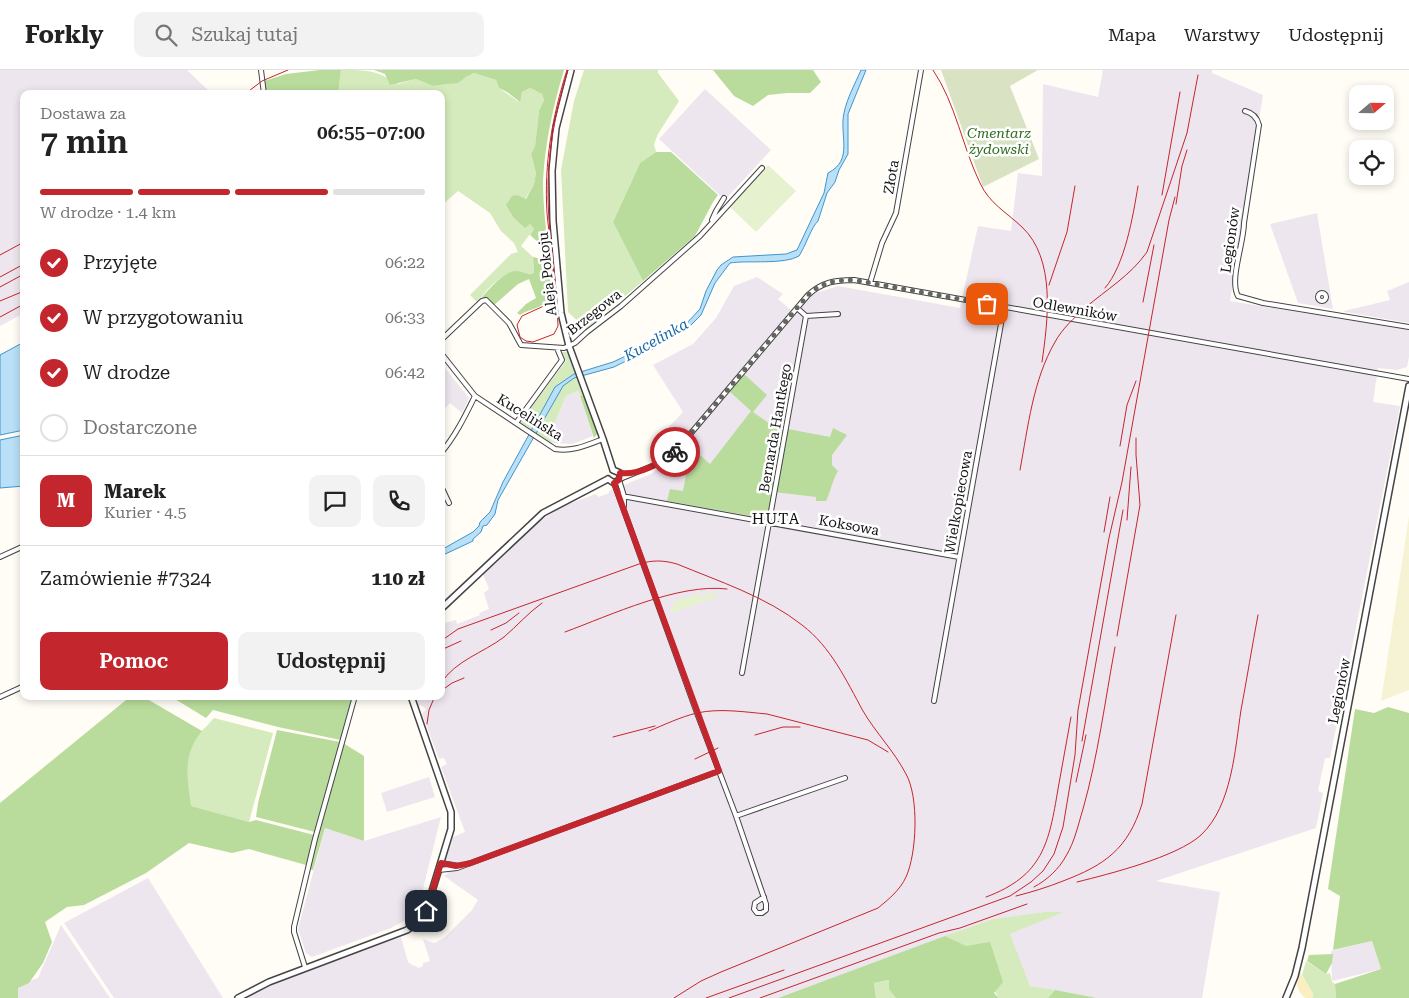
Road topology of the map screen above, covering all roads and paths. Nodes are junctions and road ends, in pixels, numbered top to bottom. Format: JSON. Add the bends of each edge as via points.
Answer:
{"nodes":[{"id":1,"x":261,"y":70,"type":"edge"},
{"id":2,"x":571,"y":70,"type":"edge"},
{"id":3,"x":921,"y":70,"type":"edge"},
{"id":4,"x":264,"y":90,"type":"edge"},
{"id":5,"x":1246,"y":111,"type":"dead end"},
{"id":6,"x":762,"y":168,"type":"dead end"},
{"id":7,"x":724,"y":198,"type":"dead end"},
{"id":8,"x":712,"y":223,"type":"junction"},
{"id":9,"x":870,"y":283,"type":"junction"},
{"id":10,"x":797,"y":308,"type":"junction"},
{"id":11,"x":1004,"y":308,"type":"junction"},
{"id":12,"x":838,"y":314,"type":"dead end"},
{"id":13,"x":806,"y":316,"type":"junction"},
{"id":14,"x":1409,"y":327,"type":"edge"},
{"id":15,"x":445,"y":336,"type":"edge"},
{"id":16,"x":569,"y":346,"type":"junction"},
{"id":17,"x":557,"y":348,"type":"junction"},
{"id":18,"x":445,"y":358,"type":"edge"},
{"id":19,"x":1409,"y":379,"type":"edge"},
{"id":20,"x":1409,"y":386,"type":"edge"},
{"id":21,"x":475,"y":396,"type":"junction"},
{"id":22,"x":516,"y":423,"type":"junction"},
{"id":23,"x":603,"y":438,"type":"junction"},
{"id":24,"x":445,"y":447,"type":"edge"},
{"id":25,"x":613,"y":470,"type":"junction"},
{"id":26,"x":608,"y":479,"type":"junction"},
{"id":27,"x":618,"y":479,"type":"junction"},
{"id":28,"x":618,"y":493,"type":"junction"},
{"id":29,"x":445,"y":494,"type":"edge"},
{"id":30,"x":624,"y":496,"type":"junction"},
{"id":31,"x":449,"y":503,"type":"dead end"},
{"id":32,"x":624,"y":508,"type":"junction"},
{"id":33,"x":770,"y":522,"type":"junction"},
{"id":34,"x":20,"y":548,"type":"edge"},
{"id":35,"x":0,"y":557,"type":"edge"},
{"id":36,"x":959,"y":557,"type":"junction"},
{"id":37,"x":445,"y":605,"type":"edge"},
{"id":38,"x":742,"y":673,"type":"dead end"},
{"id":39,"x":20,"y":688,"type":"edge"},
{"id":40,"x":0,"y":697,"type":"edge"},
{"id":41,"x":354,"y":700,"type":"edge"},
{"id":42,"x":412,"y":700,"type":"edge"},
{"id":43,"x":934,"y":701,"type":"dead end"},
{"id":44,"x":719,"y":771,"type":"junction"},
{"id":45,"x":845,"y":778,"type":"dead end"},
{"id":46,"x":736,"y":816,"type":"junction"},
{"id":47,"x":441,"y":863,"type":"junction"},
{"id":48,"x":464,"y":865,"type":"junction"},
{"id":49,"x":439,"y":870,"type":"junction"},
{"id":50,"x":764,"y":897,"type":"dead end"},
{"id":51,"x":305,"y":968,"type":"junction"},
{"id":52,"x":238,"y":998,"type":"edge"},
{"id":53,"x":1286,"y":998,"type":"edge"}],
"edges":[{"from":1,"to":4,"type":"street"},
{"from":2,"to":16,"type":"street","name":"Aleja Pokoju","via":[[556,128],[551,194],[562,313]]},
{"from":3,"to":9,"type":"street","name":"Złota","via":[[896,213],[882,243]]},
{"from":5,"to":14,"type":"street","name":"Legionów","via":[[1256,117],[1259,125],[1235,280],[1238,296]]},
{"from":6,"to":8,"type":"street","name":"Brzegowa"},
{"from":7,"to":8,"type":"street","name":"Brzegowa"},
{"from":8,"to":16,"type":"street","name":"Brzegowa","via":[[621,306]]},
{"from":9,"to":10,"type":"street","name":"Odlewników","via":[[854,280],[827,282],[814,289]]},
{"from":9,"to":11,"type":"street","name":"Odlewników"},
{"from":10,"to":13,"type":"street"},
{"from":10,"to":27,"type":"street","name":"Odlewników","via":[[675,452],[657,464]]},
{"from":11,"to":19,"type":"street","name":"Odlewników"},
{"from":11,"to":36,"type":"street","name":"Wielkopiecowa"},
{"from":12,"to":13,"type":"street"},
{"from":13,"to":33,"type":"street","name":"Bernarda Hantkego"},
{"from":15,"to":17,"type":"street","name":"Brzegowa","via":[[486,300],[509,323],[521,345]]},
{"from":16,"to":17,"type":"street","name":"Brzegowa"},
{"from":16,"to":23,"type":"street","name":"Aleja Pokoju"},
{"from":17,"to":22,"type":"street","via":[[562,360]]},
{"from":18,"to":21,"type":"street","name":"Kucelińska"},
{"from":20,"to":53,"type":"street","name":"Legionów","via":[[1302,948],[1296,976]]},
{"from":21,"to":22,"type":"street","name":"Kucelińska"},
{"from":21,"to":24,"type":"street"},
{"from":22,"to":23,"type":"street","name":"Kucelińska","via":[[555,449],[575,449]]},
{"from":23,"to":25,"type":"street","name":"Aleja Pokoju"},
{"from":25,"to":26,"type":"street"},
{"from":25,"to":27,"type":"street"},
{"from":26,"to":27,"type":"street"},
{"from":26,"to":37,"type":"street","via":[[543,513]]},
{"from":27,"to":28,"type":"street"},
{"from":27,"to":30,"type":"street"},
{"from":28,"to":30,"type":"street","name":"Koksowa"},
{"from":28,"to":32,"type":"street"},
{"from":29,"to":31,"type":"street"},
{"from":30,"to":32,"type":"street"},
{"from":30,"to":33,"type":"street","name":"Koksowa"},
{"from":32,"to":44,"type":"street"},
{"from":33,"to":36,"type":"street","name":"Koksowa"},
{"from":33,"to":38,"type":"street","name":"Bernarda Hantkego"},
{"from":34,"to":35,"type":"street"},
{"from":36,"to":43,"type":"street","name":"Wielkopiecowa"},
{"from":39,"to":40,"type":"street"},
{"from":41,"to":51,"type":"street","via":[[294,927]]},
{"from":42,"to":47,"type":"street","via":[[452,812],[451,830]]},
{"from":44,"to":46,"type":"street"},
{"from":44,"to":48,"type":"street"},
{"from":45,"to":46,"type":"street"},
{"from":46,"to":50,"type":"street"},
{"from":47,"to":48,"type":"street"},
{"from":47,"to":49,"type":"street"},
{"from":48,"to":49,"type":"street"},
{"from":49,"to":51,"type":"street","via":[[426,911],[415,925]]},
{"from":51,"to":52,"type":"street"}]}
